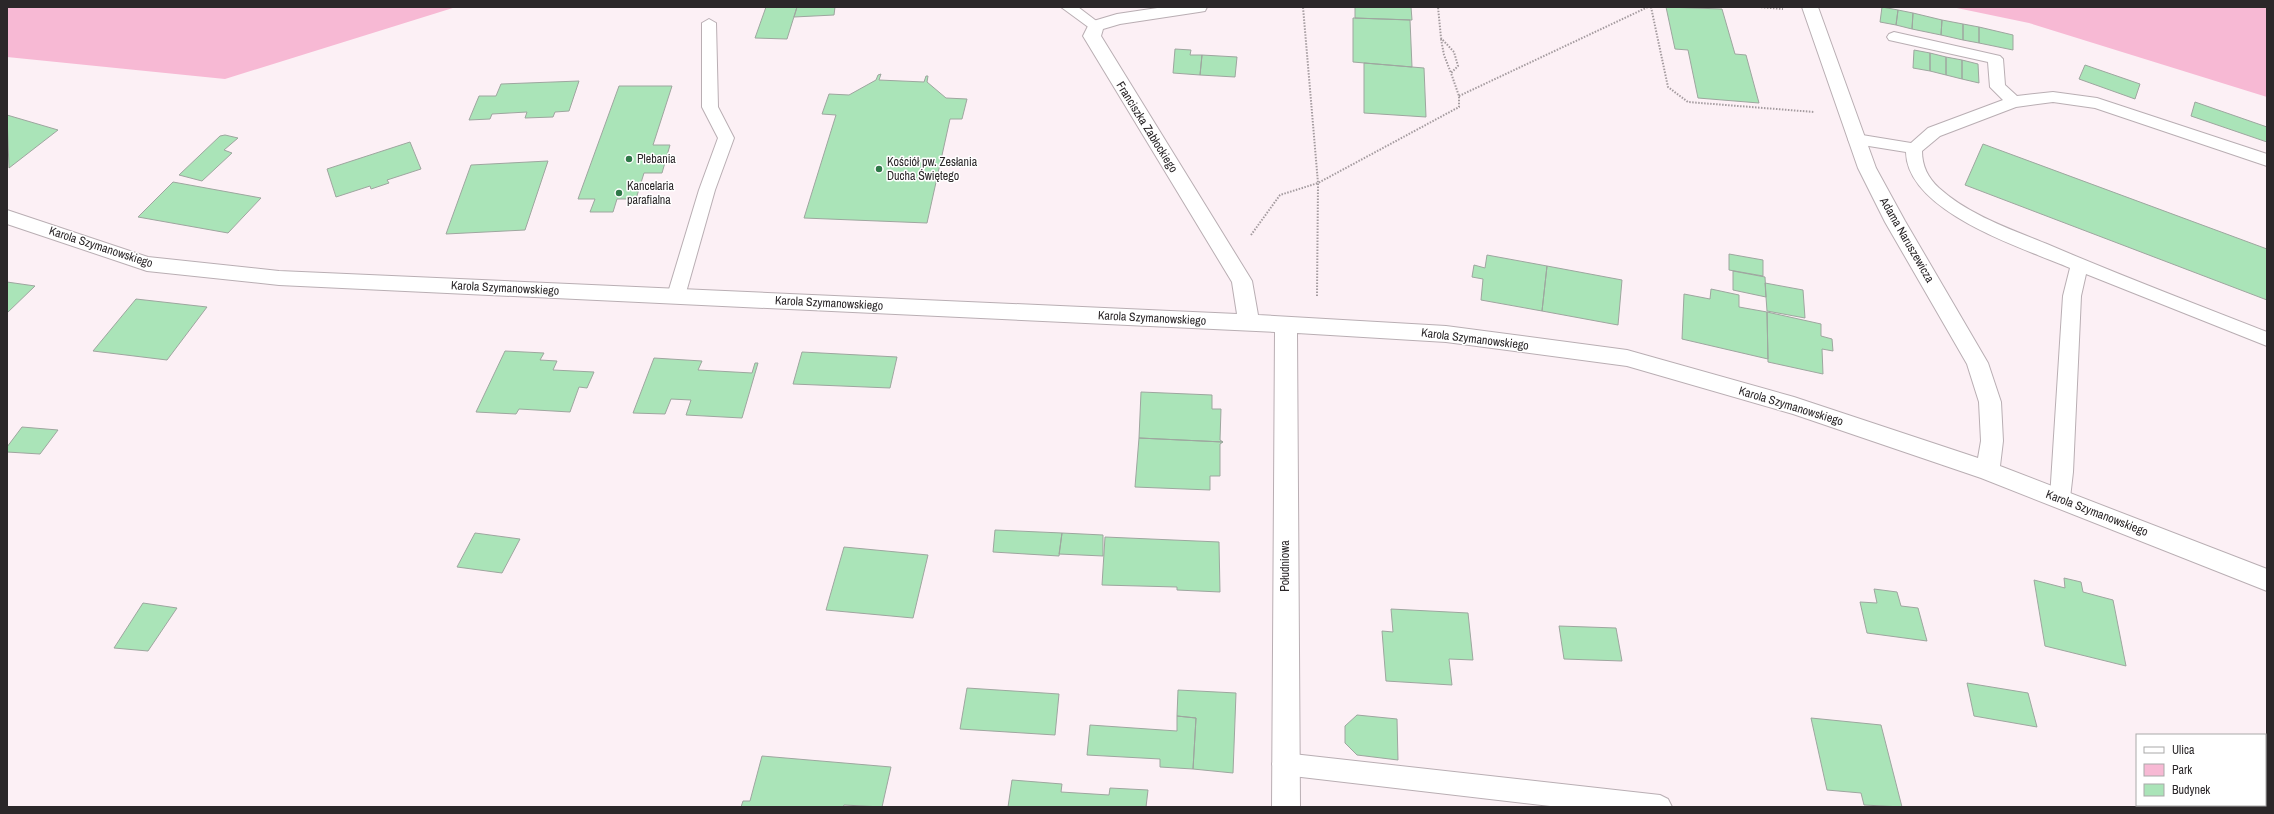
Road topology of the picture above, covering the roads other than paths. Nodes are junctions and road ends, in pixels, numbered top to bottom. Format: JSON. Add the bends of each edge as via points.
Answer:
{"nodes":[{"id":1,"x":1068,"y":7,"type":"edge"},
{"id":2,"x":1200,"y":7,"type":"edge"},
{"id":3,"x":1810,"y":7,"type":"edge"},
{"id":4,"x":709,"y":24,"type":"dead end"},
{"id":5,"x":1096,"y":26,"type":"junction"},
{"id":6,"x":1894,"y":37,"type":"dead end"},
{"id":7,"x":2014,"y":102,"type":"junction"},
{"id":8,"x":1856,"y":139,"type":"junction"},
{"id":9,"x":1914,"y":149,"type":"junction"},
{"id":10,"x":2267,"y":160,"type":"edge"},
{"id":11,"x":7,"y":217,"type":"edge"},
{"id":12,"x":2079,"y":265,"type":"junction"},
{"id":13,"x":676,"y":296,"type":"junction"},
{"id":14,"x":1249,"y":322,"type":"junction"},
{"id":15,"x":1286,"y":324,"type":"junction"},
{"id":16,"x":2267,"y":339,"type":"edge"},
{"id":17,"x":1988,"y":471,"type":"junction"},
{"id":18,"x":2060,"y":498,"type":"junction"},
{"id":19,"x":2267,"y":580,"type":"edge"},
{"id":20,"x":1284,"y":764,"type":"junction"},
{"id":21,"x":1286,"y":807,"type":"edge"},
{"id":22,"x":1660,"y":807,"type":"edge"}],
"edges":[{"from":1,"to":5,"type":"lane"},
{"from":2,"to":5,"type":"street","via":[[1117,19]]},
{"from":3,"to":8,"type":"street","name":"Adama Naruszewicza"},
{"from":4,"to":13,"type":"lane","via":[[710,107],[726,138],[707,190]]},
{"from":5,"to":14,"type":"street","name":"Franciszka Zabłockiego","via":[[1092,36],[1095,43],[1242,281]]},
{"from":6,"to":7,"type":"lane","via":[[1995,59],[1998,87]]},
{"from":7,"to":9,"type":"lane","via":[[1934,132]]},
{"from":7,"to":10,"type":"lane","via":[[2053,97],[2097,103]]},
{"from":8,"to":9,"type":"lane","via":[[1894,143]]},
{"from":8,"to":17,"type":"street","name":"Adama Naruszewicza","via":[[1867,168],[1895,222],[1977,363],[1990,402],[1992,441]]},
{"from":9,"to":12,"type":"lane","via":[[1913,163],[1921,178],[1940,198],[1975,219]]},
{"from":11,"to":13,"type":"street","name":"Karola Szymanowskiego","via":[[147,264],[279,278]]},
{"from":12,"to":16,"type":"lane"},
{"from":12,"to":18,"type":"lane","via":[[2072,296]]},
{"from":13,"to":14,"type":"street","name":"Karola Szymanowskiego"},
{"from":14,"to":15,"type":"street","name":"Karola Szymanowskiego"},
{"from":15,"to":17,"type":"street","name":"Karola Szymanowskiego","via":[[1446,334],[1627,358],[1794,406]]},
{"from":15,"to":20,"type":"street","name":"Południowa"},
{"from":17,"to":18,"type":"street","name":"Karola Szymanowskiego"},
{"from":18,"to":19,"type":"street","name":"Karola Szymanowskiego"},
{"from":20,"to":21,"type":"street","name":"Południowa"},
{"from":20,"to":22,"type":"lane"}]}
